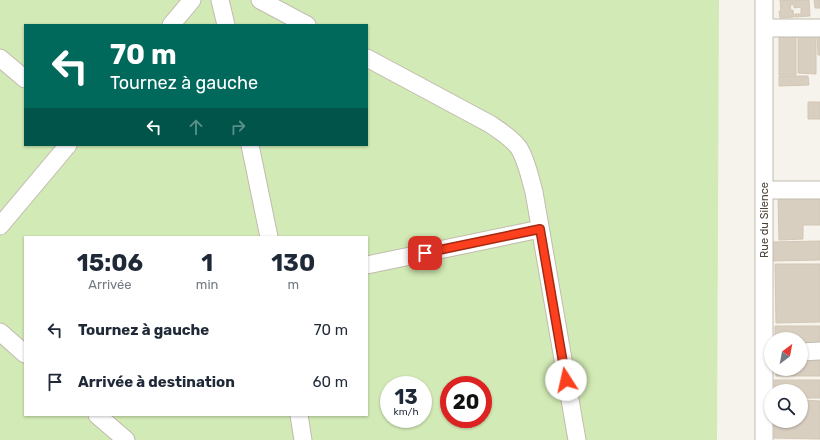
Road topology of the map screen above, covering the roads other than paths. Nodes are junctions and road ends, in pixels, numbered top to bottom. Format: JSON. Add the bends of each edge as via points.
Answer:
{"nodes":[{"id":1,"x":192,"y":0,"type":"edge"},
{"id":2,"x":220,"y":0,"type":"edge"},
{"id":3,"x":260,"y":0,"type":"edge"},
{"id":4,"x":764,"y":0,"type":"edge"},
{"id":5,"x":172,"y":24,"type":"edge"},
{"id":6,"x":226,"y":24,"type":"edge"},
{"id":7,"x":305,"y":24,"type":"edge"},
{"id":8,"x":764,"y":28,"type":"junction"},
{"id":9,"x":820,"y":28,"type":"edge"},
{"id":10,"x":0,"y":58,"type":"edge"},
{"id":11,"x":368,"y":59,"type":"edge"},
{"id":12,"x":24,"y":78,"type":"edge"},
{"id":13,"x":67,"y":146,"type":"edge"},
{"id":14,"x":250,"y":146,"type":"edge"},
{"id":15,"x":764,"y":190,"type":"junction"},
{"id":16,"x":820,"y":190,"type":"edge"},
{"id":17,"x":0,"y":226,"type":"edge"},
{"id":18,"x":540,"y":229,"type":"junction"},
{"id":19,"x":269,"y":236,"type":"edge"},
{"id":20,"x":368,"y":265,"type":"edge"},
{"id":21,"x":0,"y":332,"type":"edge"},
{"id":22,"x":768,"y":332,"type":"edge"},
{"id":23,"x":808,"y":352,"type":"edge"},
{"id":24,"x":820,"y":352,"type":"edge"},
{"id":25,"x":24,"y":353,"type":"edge"},
{"id":26,"x":767,"y":376,"type":"edge"},
{"id":27,"x":98,"y":416,"type":"edge"},
{"id":28,"x":299,"y":416,"type":"edge"},
{"id":29,"x":126,"y":440,"type":"edge"},
{"id":30,"x":303,"y":440,"type":"edge"},
{"id":31,"x":577,"y":440,"type":"edge"},
{"id":32,"x":764,"y":440,"type":"edge"}],
"edges":[{"from":1,"to":5,"type":"street"},
{"from":2,"to":6,"type":"street"},
{"from":3,"to":7,"type":"street"},
{"from":4,"to":8,"type":"street","name":"Rue du Silence"},
{"from":8,"to":9,"type":"street"},
{"from":8,"to":15,"type":"street","name":"Rue du Silence"},
{"from":10,"to":12,"type":"street"},
{"from":11,"to":18,"type":"street","via":[[490,124],[519,148],[527,165]]},
{"from":13,"to":17,"type":"street"},
{"from":14,"to":19,"type":"street"},
{"from":15,"to":16,"type":"street"},
{"from":15,"to":22,"type":"street","name":"Rue du Silence"},
{"from":18,"to":20,"type":"street"},
{"from":18,"to":31,"type":"street"},
{"from":21,"to":25,"type":"street"},
{"from":23,"to":24,"type":"street"},
{"from":26,"to":32,"type":"street","name":"Rue du Silence"},
{"from":27,"to":29,"type":"street"},
{"from":28,"to":30,"type":"street"}]}
